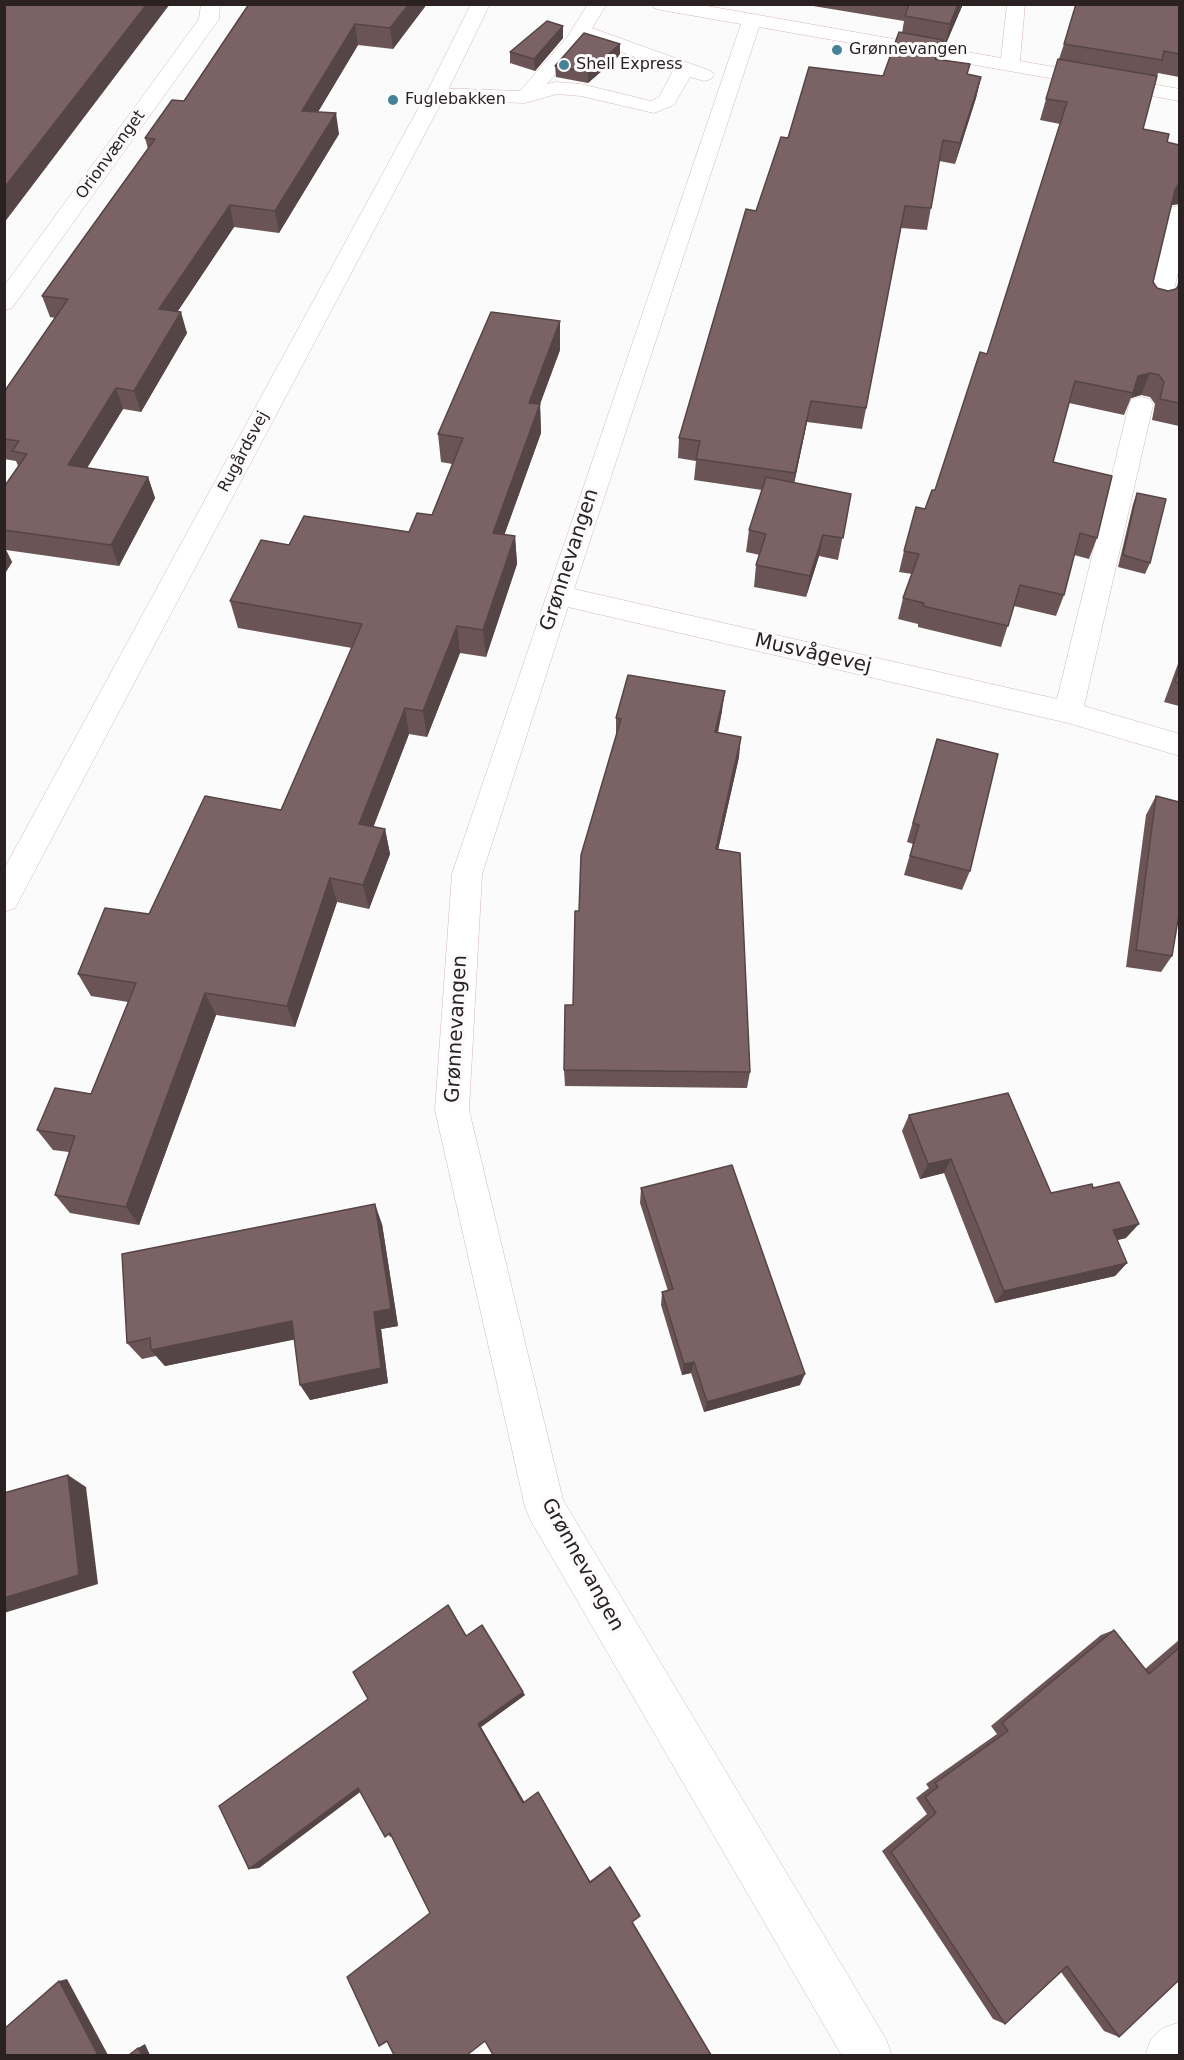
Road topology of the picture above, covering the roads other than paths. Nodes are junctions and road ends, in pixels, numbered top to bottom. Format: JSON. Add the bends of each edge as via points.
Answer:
{"nodes":[{"id":1,"x":211,"y":4,"type":"edge"},
{"id":2,"x":481,"y":4,"type":"edge"},
{"id":3,"x":598,"y":4,"type":"edge"},
{"id":4,"x":661,"y":4,"type":"edge"},
{"id":5,"x":1016,"y":4,"type":"edge"},
{"id":6,"x":767,"y":17,"type":"edge"},
{"id":7,"x":581,"y":32,"type":"junction"},
{"id":8,"x":1010,"y":65,"type":"junction"},
{"id":9,"x":684,"y":68,"type":"junction"},
{"id":10,"x":729,"y":84,"type":"junction"},
{"id":11,"x":436,"y":94,"type":"junction"},
{"id":12,"x":1179,"y":95,"type":"edge"},
{"id":13,"x":525,"y":97,"type":"junction"},
{"id":14,"x":1179,"y":212,"type":"edge"},
{"id":15,"x":4,"y":303,"type":"edge"},
{"id":16,"x":1159,"y":304,"type":"edge"},
{"id":17,"x":1141,"y":405,"type":"dead end"},
{"id":18,"x":558,"y":595,"type":"junction"},
{"id":19,"x":1068,"y":712,"type":"junction"},
{"id":20,"x":1179,"y":745,"type":"edge"},
{"id":21,"x":4,"y":899,"type":"edge"},
{"id":22,"x":1179,"y":2045,"type":"edge"},
{"id":23,"x":869,"y":2055,"type":"edge"},
{"id":24,"x":1168,"y":2055,"type":"edge"}],
"edges":[{"from":1,"to":15,"type":"street","name":"Orionvænget","via":[[209,19]]},
{"from":2,"to":11,"type":"street","name":"Rugårdsvej"},
{"from":3,"to":7,"type":"street"},
{"from":4,"to":6,"type":"street"},
{"from":5,"to":8,"type":"street"},
{"from":6,"to":8,"type":"street"},
{"from":6,"to":10,"type":"street","name":"Grønnevangen"},
{"from":7,"to":9,"type":"street"},
{"from":7,"to":13,"type":"street"},
{"from":8,"to":12,"type":"street"},
{"from":9,"to":10,"type":"street"},
{"from":9,"to":13,"type":"street","via":[[667,101],[654,107],[564,88]]},
{"from":10,"to":18,"type":"street","name":"Grønnevangen"},
{"from":11,"to":13,"type":"street"},
{"from":11,"to":21,"type":"street","name":"Rugårdsvej"},
{"from":14,"to":16,"type":"street"},
{"from":17,"to":19,"type":"street"},
{"from":18,"to":19,"type":"street","name":"Musvågevej"},
{"from":18,"to":23,"type":"street","name":"Grønnevangen","via":[[467,874],[452,1110],[546,1507]]},
{"from":19,"to":20,"type":"street","name":"Musvågevej"},
{"from":22,"to":24,"type":"street"}]}
